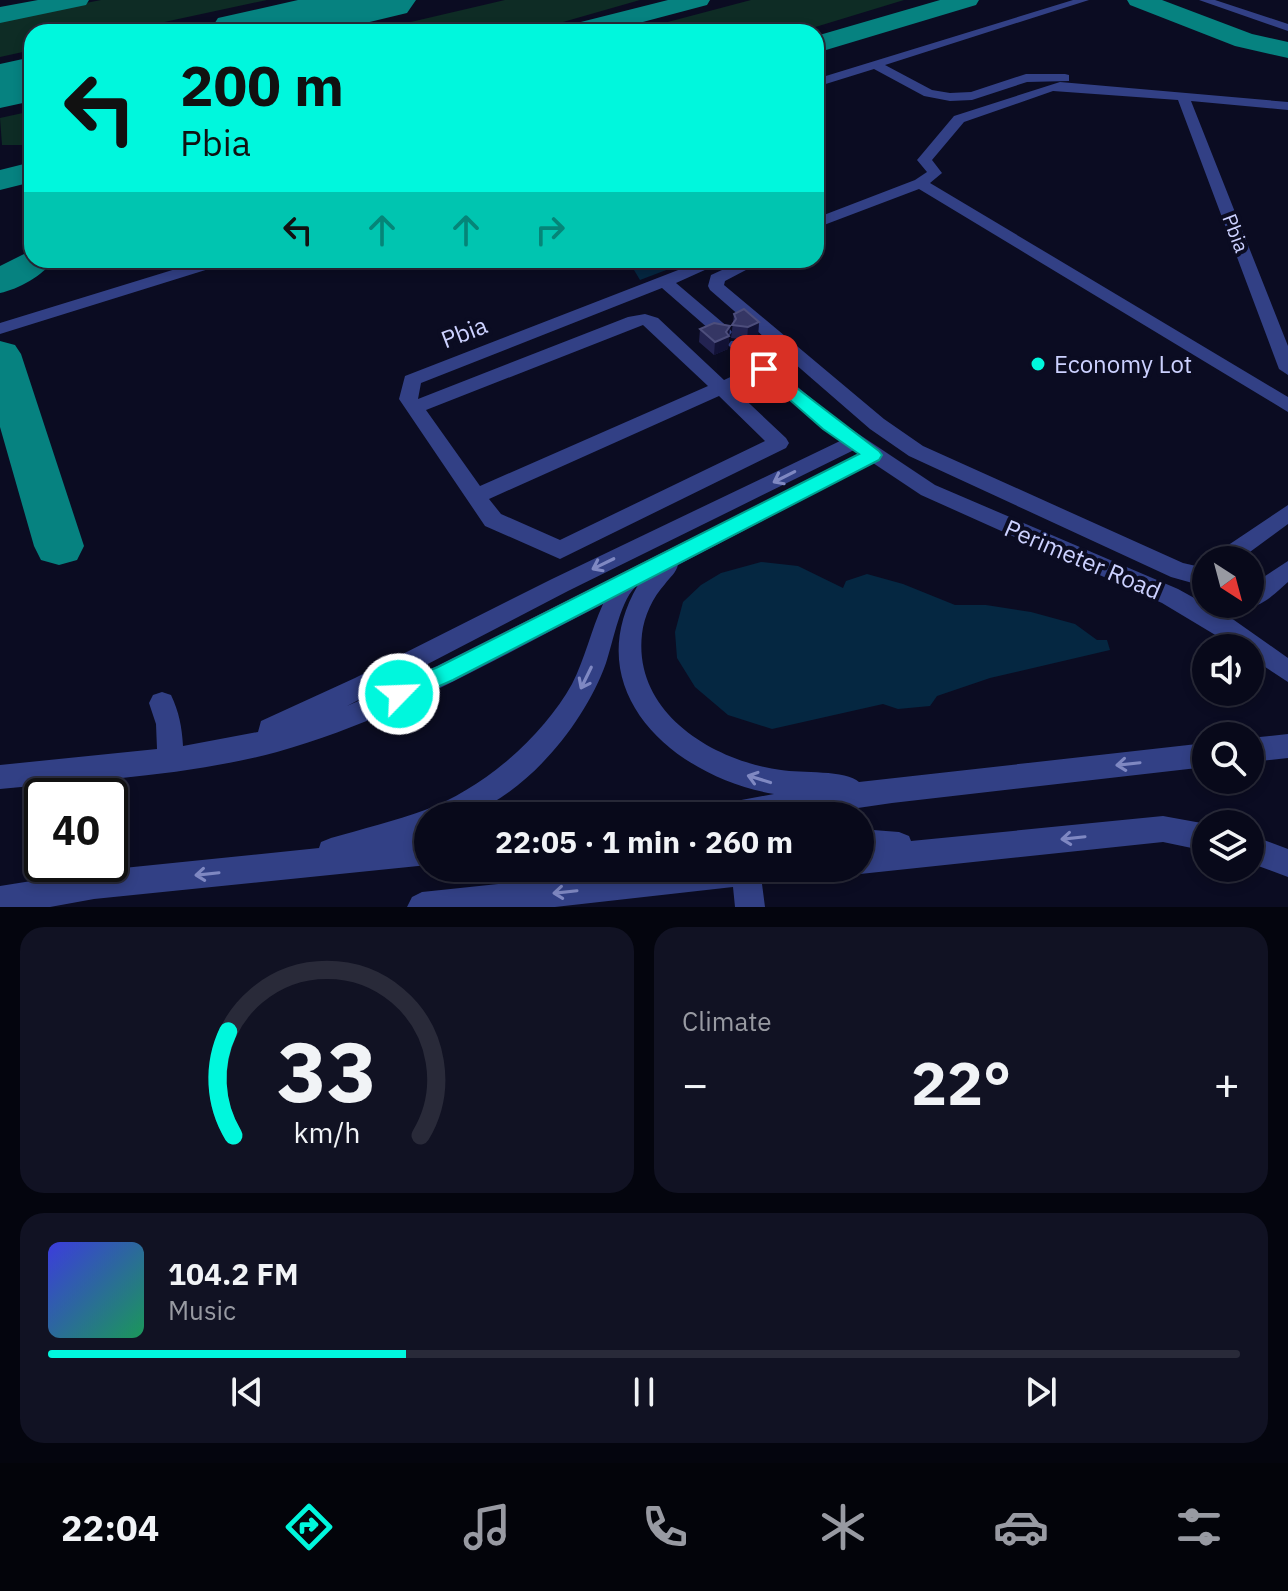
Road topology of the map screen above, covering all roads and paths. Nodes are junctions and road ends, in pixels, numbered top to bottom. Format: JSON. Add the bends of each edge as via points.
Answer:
{"nodes":[{"id":1,"x":1084,"y":0,"type":"edge"},
{"id":2,"x":1204,"y":0,"type":"edge"},
{"id":3,"x":1288,"y":28,"type":"edge"},
{"id":4,"x":877,"y":66,"type":"junction"},
{"id":5,"x":824,"y":81,"type":"edge"},
{"id":6,"x":1183,"y":97,"type":"junction"},
{"id":7,"x":1288,"y":98,"type":"edge"},
{"id":8,"x":1288,"y":106,"type":"edge"},
{"id":9,"x":929,"y":182,"type":"junction"},
{"id":10,"x":824,"y":220,"type":"edge"},
{"id":11,"x":824,"y":233,"type":"edge"},
{"id":12,"x":196,"y":268,"type":"edge"},
{"id":13,"x":698,"y":268,"type":"edge"},
{"id":14,"x":739,"y":268,"type":"edge"},
{"id":15,"x":664,"y":281,"type":"junction"},
{"id":16,"x":0,"y":329,"type":"edge"},
{"id":17,"x":723,"y":332,"type":"edge"},
{"id":18,"x":737,"y":345,"type":"dead end"},
{"id":19,"x":764,"y":369,"type":"junction"},
{"id":20,"x":1288,"y":369,"type":"edge"},
{"id":21,"x":720,"y":388,"type":"junction"},
{"id":22,"x":1288,"y":406,"type":"edge"},
{"id":23,"x":414,"y":408,"type":"junction"},
{"id":24,"x":863,"y":448,"type":"junction"},
{"id":25,"x":476,"y":496,"type":"junction"},
{"id":26,"x":1288,"y":513,"type":"edge"},
{"id":27,"x":699,"y":520,"type":"junction"},
{"id":28,"x":1242,"y":546,"type":"edge"},
{"id":29,"x":684,"y":553,"type":"junction"},
{"id":30,"x":1288,"y":570,"type":"edge"},
{"id":31,"x":1192,"y":574,"type":"edge"},
{"id":32,"x":626,"y":581,"type":"junction"},
{"id":33,"x":1264,"y":588,"type":"edge"},
{"id":34,"x":1233,"y":618,"type":"edge"},
{"id":35,"x":1226,"y":627,"type":"junction"},
{"id":36,"x":1288,"y":671,"type":"edge"},
{"id":37,"x":162,"y":703,"type":"dead end"},
{"id":38,"x":1192,"y":757,"type":"edge"},
{"id":39,"x":176,"y":759,"type":"junction"},
{"id":40,"x":0,"y":777,"type":"edge"},
{"id":41,"x":892,"y":790,"type":"junction"},
{"id":42,"x":470,"y":802,"type":"edge"},
{"id":43,"x":810,"y":802,"type":"edge"},
{"id":44,"x":414,"y":826,"type":"edge"},
{"id":45,"x":1192,"y":834,"type":"edge"},
{"id":46,"x":874,"y":844,"type":"edge"},
{"id":47,"x":947,"y":850,"type":"junction"},
{"id":48,"x":414,"y":852,"type":"edge"},
{"id":49,"x":1264,"y":854,"type":"edge"},
{"id":50,"x":874,"y":858,"type":"edge"},
{"id":51,"x":1288,"y":863,"type":"edge"},
{"id":52,"x":285,"y":866,"type":"junction"},
{"id":53,"x":653,"y":882,"type":"edge"},
{"id":54,"x":747,"y":882,"type":"edge"},
{"id":55,"x":0,"y":901,"type":"edge"},
{"id":56,"x":422,"y":907,"type":"edge"},
{"id":57,"x":750,"y":907,"type":"edge"}],
"edges":[{"from":1,"to":4,"type":"street"},
{"from":2,"to":3,"type":"street"},
{"from":4,"to":5,"type":"street"},
{"from":4,"to":7,"type":"street","via":[[945,97],[972,96],[1042,77]]},
{"from":6,"to":8,"type":"street"},
{"from":6,"to":9,"type":"street","via":[[1050,88],[959,119],[924,160]]},
{"from":6,"to":20,"type":"street","name":"Pbia"},
{"from":9,"to":10,"type":"street"},
{"from":9,"to":11,"type":"street"},
{"from":9,"to":22,"type":"street"},
{"from":12,"to":16,"type":"street"},
{"from":13,"to":15,"type":"street","name":"Pbia"},
{"from":14,"to":31,"type":"street","via":[[717,278],[716,286],[916,451]]},
{"from":15,"to":17,"type":"street"},
{"from":15,"to":23,"type":"street","name":"Pbia","via":[[412,380],[408,399]]},
{"from":18,"to":19,"type":"street"},
{"from":19,"to":21,"type":"street"},
{"from":19,"to":24,"type":"street"},
{"from":21,"to":23,"type":"street","via":[[652,322],[637,319]]},
{"from":21,"to":25,"type":"street"},
{"from":21,"to":25,"type":"street","via":[[779,443],[560,550],[493,520]]},
{"from":23,"to":25,"type":"street"},
{"from":24,"to":27,"type":"street","one_way":true},
{"from":24,"to":29,"type":"street"},
{"from":24,"to":35,"type":"street","name":"Perimeter Road","via":[[944,499],[1149,586]]},
{"from":26,"to":28,"type":"street"},
{"from":27,"to":32,"type":"street","via":[[654,551]]},
{"from":27,"to":39,"type":"street","one_way":true,"via":[[289,721]]},
{"from":29,"to":32,"type":"street"},
{"from":41,"to":29,"type":"street","one_way":true,"via":[[770,783],[701,758],[664,727],[631,676],[628,639],[647,590]]},
{"from":30,"to":33,"type":"street"},
{"from":32,"to":39,"type":"street","via":[[353,715],[276,740]]},
{"from":32,"to":42,"type":"street","one_way":true,"via":[[591,669],[550,736],[525,763]]},
{"from":34,"to":35,"type":"street"},
{"from":35,"to":36,"type":"street","name":"Perimeter Road"},
{"from":37,"to":39,"type":"street"},
{"from":38,"to":41,"type":"street","one_way":true},
{"from":39,"to":40,"type":"street"},
{"from":41,"to":43,"type":"street"},
{"from":44,"to":52,"type":"street"},
{"from":45,"to":47,"type":"street","one_way":true,"via":[[1163,829]]},
{"from":46,"to":47,"type":"street"},
{"from":47,"to":50,"type":"street"},
{"from":48,"to":52,"type":"street"},
{"from":49,"to":51,"type":"street"},
{"from":52,"to":55,"type":"street","one_way":true,"via":[[94,885]]},
{"from":53,"to":56,"type":"street","one_way":true},
{"from":54,"to":57,"type":"street"}]}
